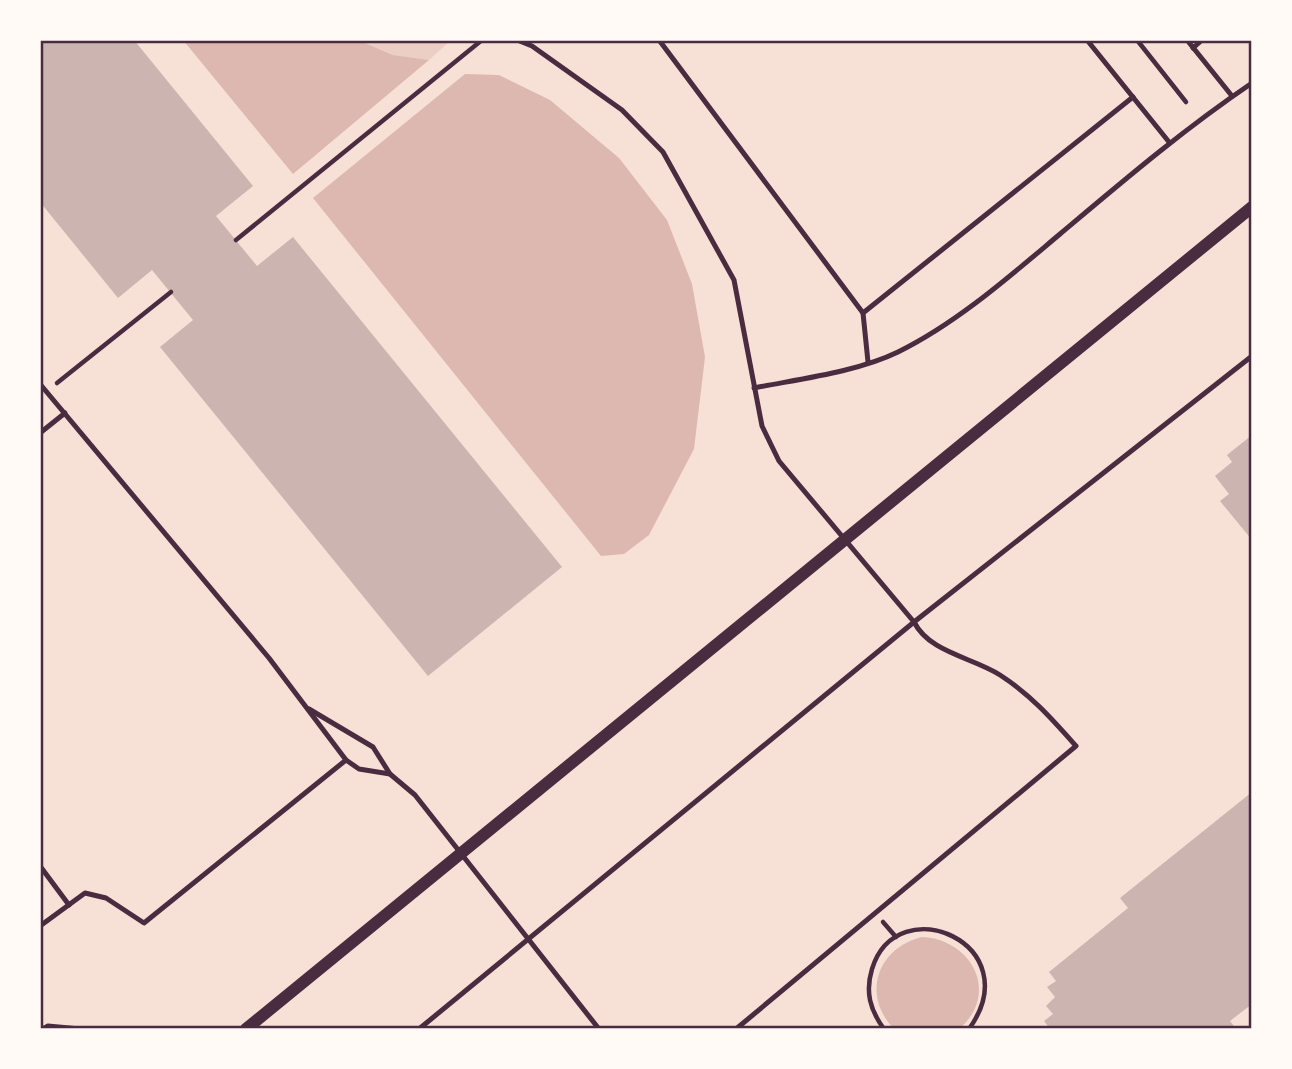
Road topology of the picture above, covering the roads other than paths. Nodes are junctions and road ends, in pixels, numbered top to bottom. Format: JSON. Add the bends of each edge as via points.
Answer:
{"nodes":[{"id":1,"x":517,"y":40,"type":"edge"},
{"id":2,"x":659,"y":40,"type":"edge"},
{"id":3,"x":1087,"y":40,"type":"edge"},
{"id":4,"x":1186,"y":40,"type":"edge"},
{"id":5,"x":1202,"y":40,"type":"edge"},
{"id":6,"x":1193,"y":48,"type":"junction"},
{"id":7,"x":1252,"y":83,"type":"edge"},
{"id":8,"x":1232,"y":96,"type":"junction"},
{"id":9,"x":1133,"y":97,"type":"junction"},
{"id":10,"x":1169,"y":142,"type":"junction"},
{"id":11,"x":1252,"y":207,"type":"edge"},
{"id":12,"x":863,"y":313,"type":"junction"},
{"id":13,"x":1252,"y":356,"type":"edge"},
{"id":14,"x":867,"y":362,"type":"junction"},
{"id":15,"x":40,"y":384,"type":"edge"},
{"id":16,"x":754,"y":388,"type":"junction"},
{"id":17,"x":65,"y":413,"type":"junction"},
{"id":18,"x":40,"y":433,"type":"edge"},
{"id":19,"x":846,"y":541,"type":"junction"},
{"id":20,"x":914,"y":622,"type":"junction"},
{"id":21,"x":306,"y":707,"type":"junction"},
{"id":22,"x":346,"y":760,"type":"junction"},
{"id":23,"x":390,"y":774,"type":"junction"},
{"id":24,"x":459,"y":855,"type":"junction"},
{"id":25,"x":40,"y":866,"type":"edge"},
{"id":26,"x":69,"y":905,"type":"junction"},
{"id":27,"x":40,"y":926,"type":"edge"},
{"id":28,"x":528,"y":941,"type":"junction"},
{"id":29,"x":43,"y":1029,"type":"edge"},
{"id":30,"x":80,"y":1029,"type":"edge"},
{"id":31,"x":246,"y":1029,"type":"edge"},
{"id":32,"x":419,"y":1029,"type":"edge"},
{"id":33,"x":599,"y":1029,"type":"edge"},
{"id":34,"x":736,"y":1029,"type":"edge"}],
"edges":[{"from":1,"to":16,"type":"lane","via":[[612,103],[663,152],[734,280]]},
{"from":2,"to":12,"type":"lane"},
{"from":3,"to":9,"type":"lane"},
{"from":4,"to":6,"type":"lane"},
{"from":5,"to":6,"type":"lane"},
{"from":6,"to":8,"type":"lane"},
{"from":7,"to":8,"type":"lane"},
{"from":8,"to":10,"type":"lane"},
{"from":9,"to":10,"type":"lane"},
{"from":9,"to":12,"type":"lane"},
{"from":10,"to":14,"type":"lane","via":[[937,330]]},
{"from":11,"to":19,"type":"street"},
{"from":12,"to":14,"type":"lane"},
{"from":13,"to":20,"type":"lane"},
{"from":14,"to":16,"type":"lane"},
{"from":15,"to":17,"type":"lane"},
{"from":16,"to":19,"type":"lane","via":[[762,426],[779,461]]},
{"from":17,"to":18,"type":"lane"},
{"from":17,"to":21,"type":"lane"},
{"from":19,"to":20,"type":"lane"},
{"from":19,"to":24,"type":"street"},
{"from":20,"to":28,"type":"lane"},
{"from":20,"to":34,"type":"lane","via":[[921,635],[977,662],[1034,699],[1076,746]]},
{"from":21,"to":22,"type":"lane"},
{"from":21,"to":23,"type":"lane","via":[[373,747]]},
{"from":22,"to":23,"type":"lane","via":[[359,769]]},
{"from":22,"to":26,"type":"lane","via":[[144,923],[106,898],[85,893]]},
{"from":23,"to":24,"type":"lane","via":[[415,795]]},
{"from":24,"to":28,"type":"lane"},
{"from":24,"to":31,"type":"street"},
{"from":25,"to":26,"type":"lane"},
{"from":26,"to":27,"type":"lane"},
{"from":28,"to":32,"type":"lane"},
{"from":28,"to":33,"type":"lane"},
{"from":29,"to":30,"type":"lane"}]}
